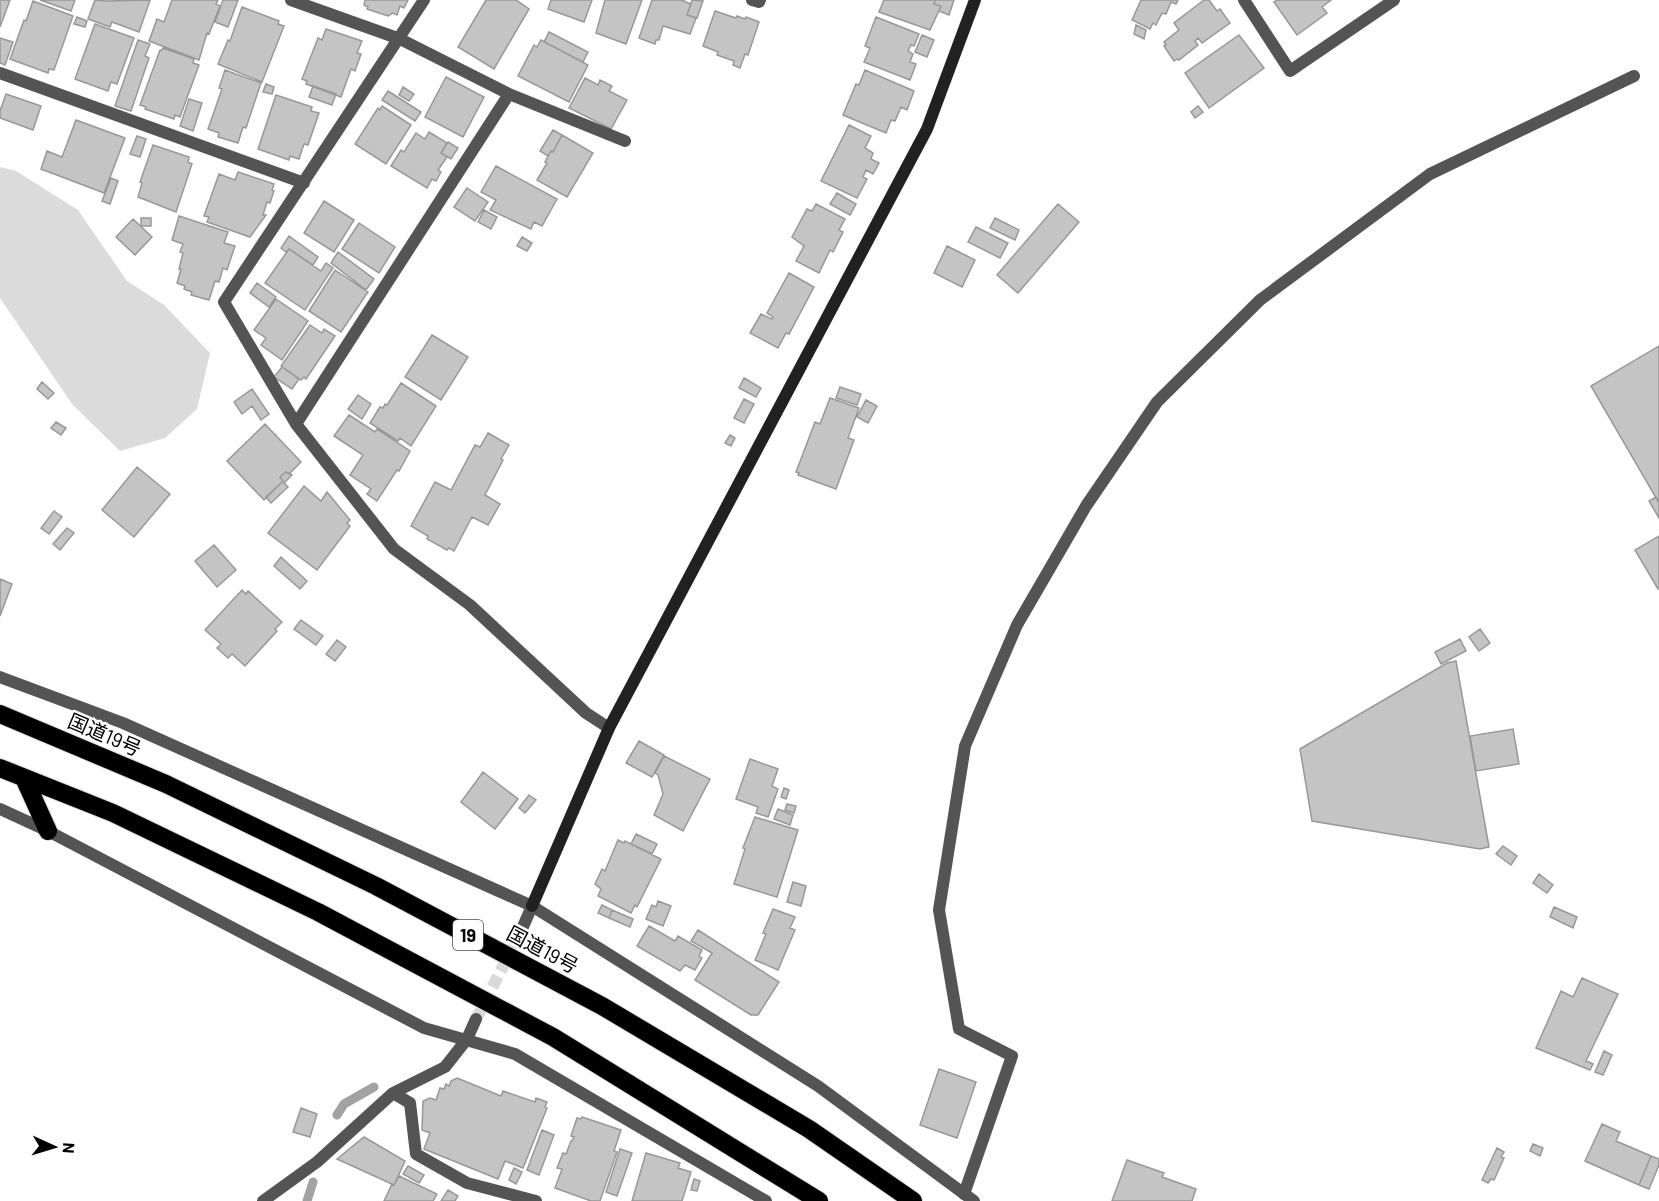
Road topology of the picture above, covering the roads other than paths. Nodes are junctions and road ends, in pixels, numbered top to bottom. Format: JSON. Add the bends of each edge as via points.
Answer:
{"nodes":[{"id":1,"x":291,"y":0,"type":"edge"},
{"id":2,"x":424,"y":0,"type":"edge"},
{"id":3,"x":752,"y":0,"type":"edge"},
{"id":4,"x":760,"y":0,"type":"edge"},
{"id":5,"x":975,"y":0,"type":"edge"},
{"id":6,"x":1244,"y":0,"type":"edge"},
{"id":7,"x":1394,"y":0,"type":"edge"},
{"id":8,"x":400,"y":39,"type":"junction"},
{"id":9,"x":0,"y":74,"type":"edge"},
{"id":10,"x":1634,"y":76,"type":"dead end"},
{"id":11,"x":509,"y":94,"type":"junction"},
{"id":12,"x":625,"y":141,"type":"dead end"},
{"id":13,"x":304,"y":183,"type":"junction"},
{"id":14,"x":296,"y":424,"type":"junction"},
{"id":15,"x":0,"y":677,"type":"edge"},
{"id":16,"x":0,"y":714,"type":"edge"},
{"id":17,"x":609,"y":728,"type":"junction"},
{"id":18,"x":0,"y":768,"type":"edge"},
{"id":19,"x":24,"y":778,"type":"junction"},
{"id":20,"x":0,"y":809,"type":"edge"},
{"id":21,"x":48,"y":831,"type":"junction"},
{"id":22,"x":532,"y":906,"type":"junction"},
{"id":23,"x":522,"y":929,"type":"tunnel mouth"},
{"id":24,"x":476,"y":1019,"type":"tunnel mouth"},
{"id":25,"x":467,"y":1039,"type":"junction"},
{"id":26,"x":393,"y":1093,"type":"junction"},
{"id":27,"x":969,"y":1198,"type":"edge"},
{"id":28,"x":263,"y":1201,"type":"edge"},
{"id":29,"x":536,"y":1201,"type":"edge"},
{"id":30,"x":766,"y":1201,"type":"edge"},
{"id":31,"x":819,"y":1201,"type":"edge"},
{"id":32,"x":913,"y":1201,"type":"edge"}],
"edges":[{"from":1,"to":8,"type":"street"},
{"from":2,"to":8,"type":"street"},
{"from":3,"to":4,"type":"street"},
{"from":5,"to":17,"type":"street","via":[[927,129]]},
{"from":6,"to":7,"type":"street","via":[[1290,71]]},
{"from":8,"to":11,"type":"street"},
{"from":8,"to":13,"type":"street"},
{"from":9,"to":13,"type":"street"},
{"from":10,"to":27,"type":"street","via":[[1430,174],[1260,300],[1158,402],[1086,506],[1017,625],[965,746],[939,910],[959,1029],[1012,1056]]},
{"from":11,"to":12,"type":"street"},
{"from":11,"to":14,"type":"street"},
{"from":13,"to":14,"type":"street","via":[[224,302]]},
{"from":14,"to":17,"type":"street","via":[[394,549],[470,605],[586,712]]},
{"from":15,"to":22,"type":"street","via":[[123,723]]},
{"from":16,"to":32,"type":"highway","name":"国道19号","number":"19","via":[[177,789],[376,886],[561,984],[809,1129]]},
{"from":17,"to":22,"type":"street"},
{"from":18,"to":19,"type":"highway"},
{"from":19,"to":21,"type":"highway"},
{"from":19,"to":31,"type":"highway","via":[[113,813],[318,912],[533,1026]]},
{"from":20,"to":21,"type":"street"},
{"from":21,"to":25,"type":"street","via":[[424,1028]]},
{"from":22,"to":23,"type":"street"},
{"from":22,"to":27,"type":"street","via":[[818,1086]]},
{"from":24,"to":25,"type":"street"},
{"from":25,"to":26,"type":"street","via":[[445,1067]]},
{"from":25,"to":30,"type":"street","via":[[516,1054]]},
{"from":26,"to":28,"type":"street","via":[[317,1162]]},
{"from":26,"to":29,"type":"street","via":[[410,1103],[416,1154],[467,1183]]}]}
